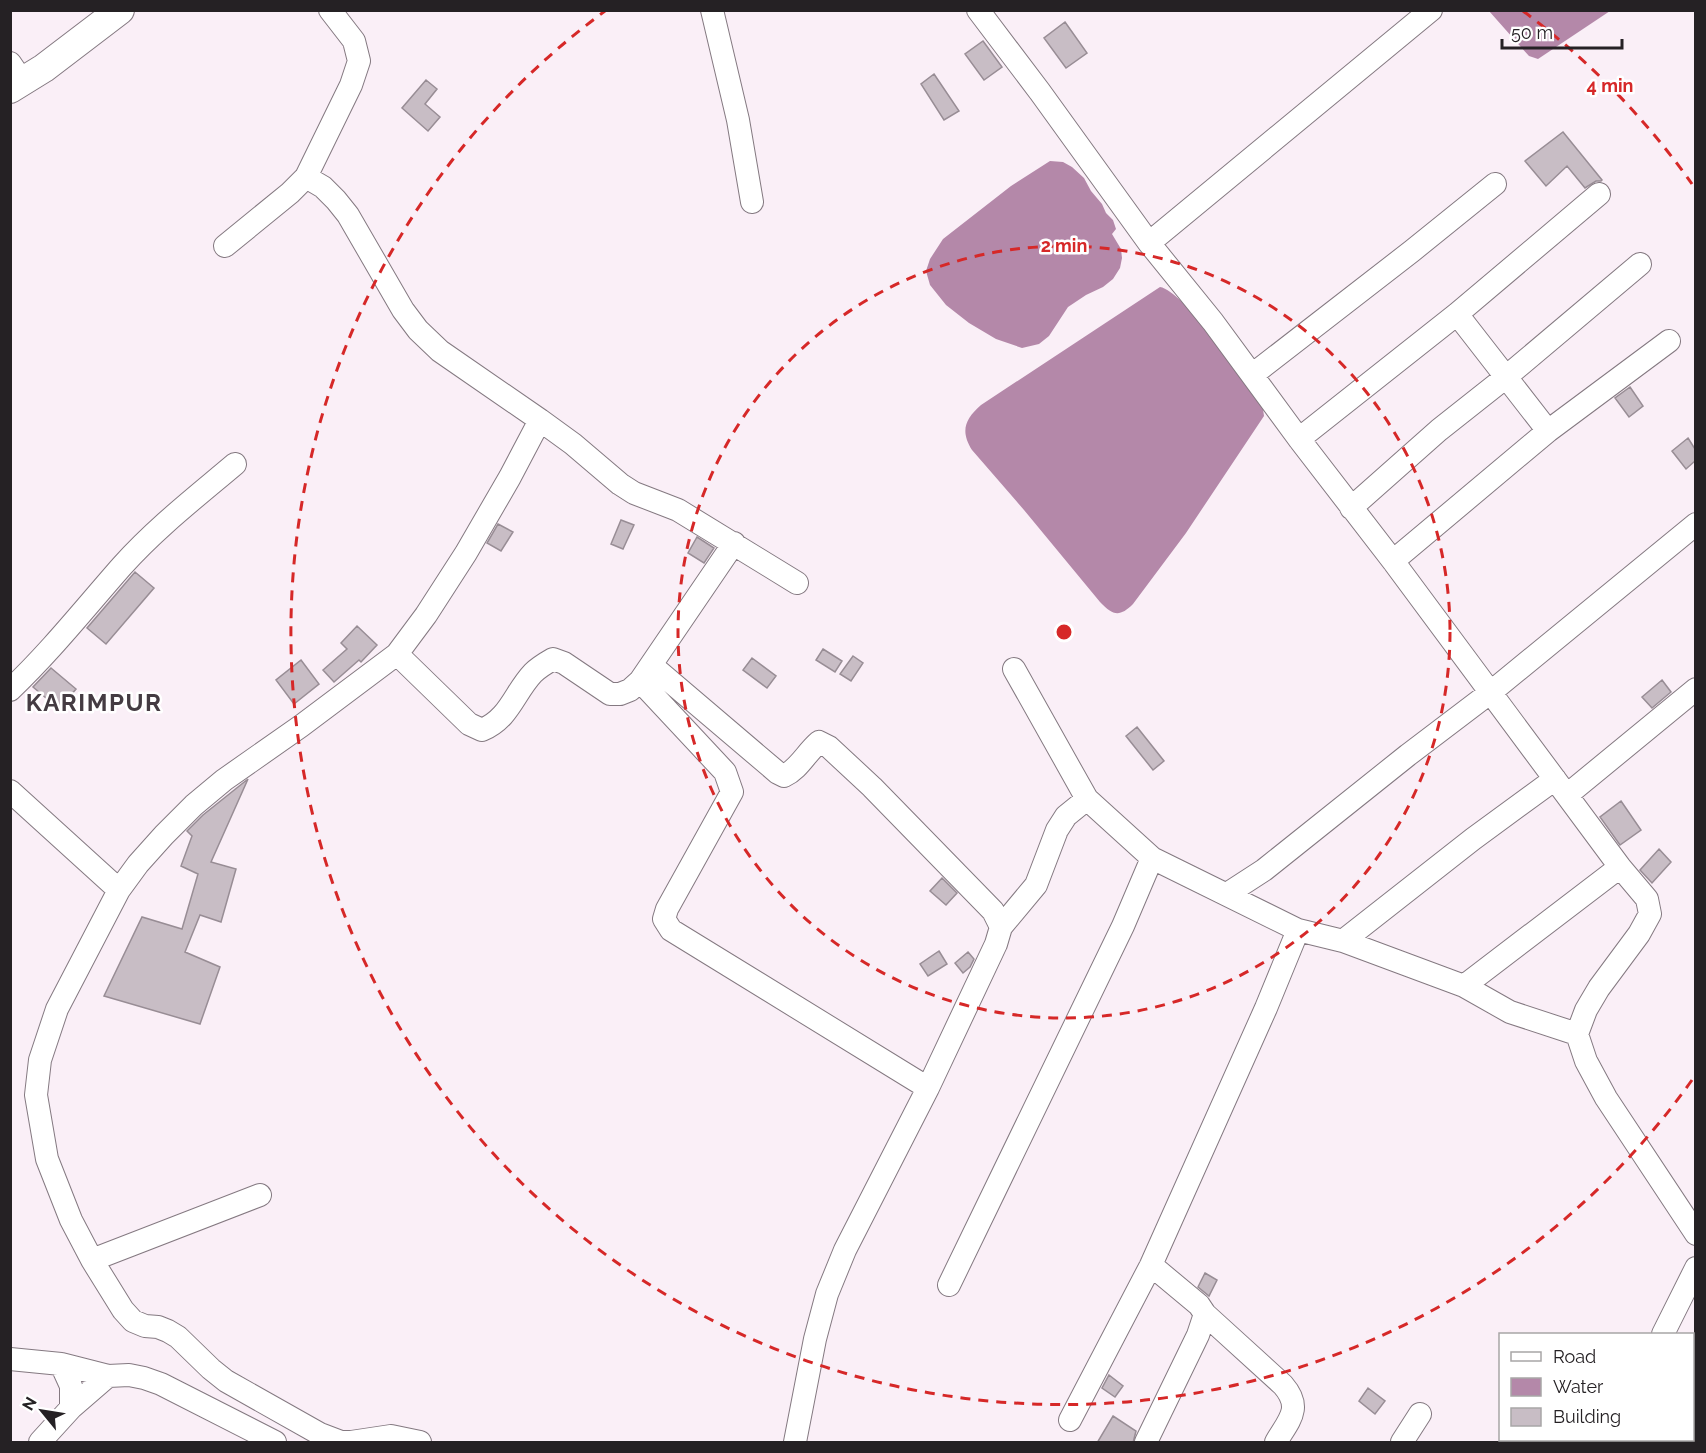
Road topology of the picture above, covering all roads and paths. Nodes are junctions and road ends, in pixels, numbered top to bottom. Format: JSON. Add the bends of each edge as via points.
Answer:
{"nodes":[{"id":1,"x":120,"y":10,"type":"edge"},
{"id":2,"x":330,"y":10,"type":"edge"},
{"id":3,"x":712,"y":10,"type":"edge"},
{"id":4,"x":978,"y":10,"type":"edge"},
{"id":5,"x":1431,"y":10,"type":"edge"},
{"id":6,"x":15,"y":76,"type":"edge"},
{"id":7,"x":306,"y":177,"type":"junction"},
{"id":8,"x":1495,"y":184,"type":"dead end"},
{"id":9,"x":1599,"y":194,"type":"dead end"},
{"id":10,"x":752,"y":202,"type":"dead end"},
{"id":11,"x":1149,"y":243,"type":"junction"},
{"id":12,"x":225,"y":246,"type":"dead end"},
{"id":13,"x":1640,"y":264,"type":"dead end"},
{"id":14,"x":1457,"y":314,"type":"junction"},
{"id":15,"x":1669,"y":341,"type":"dead end"},
{"id":16,"x":1252,"y":375,"type":"junction"},
{"id":17,"x":1506,"y":377,"type":"junction"},
{"id":18,"x":540,"y":420,"type":"junction"},
{"id":19,"x":1548,"y":431,"type":"junction"},
{"id":20,"x":1299,"y":439,"type":"junction"},
{"id":21,"x":235,"y":464,"type":"dead end"},
{"id":22,"x":1351,"y":508,"type":"junction"},
{"id":23,"x":1695,"y":524,"type":"edge"},
{"id":24,"x":734,"y":543,"type":"junction"},
{"id":25,"x":1393,"y":561,"type":"junction"},
{"id":26,"x":797,"y":583,"type":"dead end"},
{"id":27,"x":397,"y":654,"type":"junction"},
{"id":28,"x":1014,"y":669,"type":"dead end"},
{"id":29,"x":646,"y":673,"type":"junction"},
{"id":30,"x":1695,"y":689,"type":"edge"},
{"id":31,"x":10,"y":690,"type":"edge"},
{"id":32,"x":1491,"y":692,"type":"junction"},
{"id":33,"x":1561,"y":787,"type":"junction"},
{"id":34,"x":10,"y":791,"type":"edge"},
{"id":35,"x":1087,"y":799,"type":"junction"},
{"id":36,"x":1152,"y":858,"type":"junction"},
{"id":37,"x":1620,"y":867,"type":"junction"},
{"id":38,"x":119,"y":890,"type":"junction"},
{"id":39,"x":1227,"y":894,"type":"junction"},
{"id":40,"x":1001,"y":927,"type":"junction"},
{"id":41,"x":1298,"y":930,"type":"junction"},
{"id":42,"x":1343,"y":941,"type":"junction"},
{"id":43,"x":1464,"y":986,"type":"junction"},
{"id":44,"x":1577,"y":1034,"type":"junction"},
{"id":45,"x":928,"y":1088,"type":"junction"},
{"id":46,"x":260,"y":1195,"type":"dead end"},
{"id":47,"x":1695,"y":1234,"type":"edge"},
{"id":48,"x":92,"y":1260,"type":"junction"},
{"id":49,"x":1150,"y":1264,"type":"junction"},
{"id":50,"x":1695,"y":1268,"type":"edge"},
{"id":51,"x":949,"y":1285,"type":"dead end"},
{"id":52,"x":1205,"y":1314,"type":"junction"},
{"id":53,"x":1664,"y":1333,"type":"edge"},
{"id":54,"x":10,"y":1359,"type":"edge"},
{"id":55,"x":61,"y":1364,"type":"junction"},
{"id":56,"x":108,"y":1376,"type":"junction"},
{"id":57,"x":71,"y":1408,"type":"junction"},
{"id":58,"x":1420,"y":1414,"type":"dead end"},
{"id":59,"x":1070,"y":1420,"type":"dead end"},
{"id":60,"x":40,"y":1443,"type":"edge"},
{"id":61,"x":274,"y":1443,"type":"edge"},
{"id":62,"x":420,"y":1443,"type":"edge"},
{"id":63,"x":795,"y":1443,"type":"edge"},
{"id":64,"x":1146,"y":1443,"type":"edge"},
{"id":65,"x":1276,"y":1443,"type":"edge"},
{"id":66,"x":1402,"y":1443,"type":"edge"}],
"edges":[{"from":1,"to":6,"type":"main road"},
{"from":2,"to":7,"type":"street","via":[[354,41],[359,62]]},
{"from":3,"to":10,"type":"street","via":[[738,120]]},
{"from":4,"to":11,"type":"street"},
{"from":5,"to":11,"type":"street"},
{"from":7,"to":12,"type":"street"},
{"from":7,"to":18,"type":"street","via":[[323,188],[348,215],[418,330],[440,351]]},
{"from":8,"to":16,"type":"street"},
{"from":9,"to":14,"type":"street"},
{"from":11,"to":16,"type":"street"},
{"from":13,"to":17,"type":"street"},
{"from":14,"to":17,"type":"street"},
{"from":14,"to":20,"type":"street"},
{"from":15,"to":19,"type":"street"},
{"from":16,"to":20,"type":"street"},
{"from":17,"to":19,"type":"street"},
{"from":17,"to":22,"type":"street"},
{"from":18,"to":24,"type":"street","via":[[627,489],[678,510]]},
{"from":18,"to":27,"type":"street","via":[[465,553]]},
{"from":19,"to":25,"type":"street"},
{"from":20,"to":22,"type":"street"},
{"from":21,"to":31,"type":"street","via":[[146,540]]},
{"from":22,"to":25,"type":"street"},
{"from":23,"to":32,"type":"street"},
{"from":24,"to":26,"type":"street"},
{"from":24,"to":29,"type":"street"},
{"from":25,"to":32,"type":"street"},
{"from":27,"to":29,"type":"street","via":[[469,724],[482,730],[494,725],[532,674],[553,659],[610,694],[630,690]]},
{"from":27,"to":38,"type":"street","via":[[194,805],[151,849]]},
{"from":28,"to":35,"type":"street"},
{"from":29,"to":40,"type":"street","via":[[784,776],[793,772],[819,742],[829,747],[972,889],[993,911]]},
{"from":29,"to":45,"type":"street","via":[[725,772],[732,792],[667,909],[664,919],[671,930]]},
{"from":30,"to":33,"type":"street"},
{"from":32,"to":33,"type":"street"},
{"from":32,"to":39,"type":"street","via":[[1264,870]]},
{"from":33,"to":37,"type":"street"},
{"from":33,"to":42,"type":"street","via":[[1473,839]]},
{"from":34,"to":38,"type":"street"},
{"from":35,"to":36,"type":"street"},
{"from":35,"to":40,"type":"street","via":[[1066,816],[1036,885]]},
{"from":36,"to":39,"type":"street"},
{"from":36,"to":51,"type":"street","via":[[1123,926]]},
{"from":37,"to":43,"type":"street"},
{"from":37,"to":44,"type":"street","via":[[1647,899],[1650,914],[1599,988]]},
{"from":38,"to":48,"type":"street","via":[[57,1009],[40,1060],[36,1095],[47,1160]]},
{"from":39,"to":41,"type":"street"},
{"from":40,"to":45,"type":"street"},
{"from":41,"to":42,"type":"street"},
{"from":41,"to":49,"type":"street"},
{"from":42,"to":43,"type":"street"},
{"from":43,"to":44,"type":"street","via":[[1510,1012]]},
{"from":44,"to":47,"type":"street","via":[[1606,1098]]},
{"from":45,"to":63,"type":"street","via":[[845,1250],[827,1294]]},
{"from":46,"to":48,"type":"street"},
{"from":48,"to":62,"type":"street","via":[[133,1321],[168,1330],[226,1381],[320,1434],[341,1442],[391,1436]]},
{"from":49,"to":52,"type":"street"},
{"from":49,"to":59,"type":"street"},
{"from":50,"to":53,"type":"street"},
{"from":52,"to":64,"type":"street"},
{"from":52,"to":65,"type":"street","via":[[1292,1395],[1293,1412]]},
{"from":54,"to":55,"type":"street"},
{"from":55,"to":56,"type":"street"},
{"from":55,"to":57,"type":"street","via":[[71,1386]]},
{"from":56,"to":57,"type":"street"},
{"from":56,"to":61,"type":"street","via":[[129,1375],[160,1383]]},
{"from":57,"to":60,"type":"street"},
{"from":58,"to":66,"type":"street"}]}
